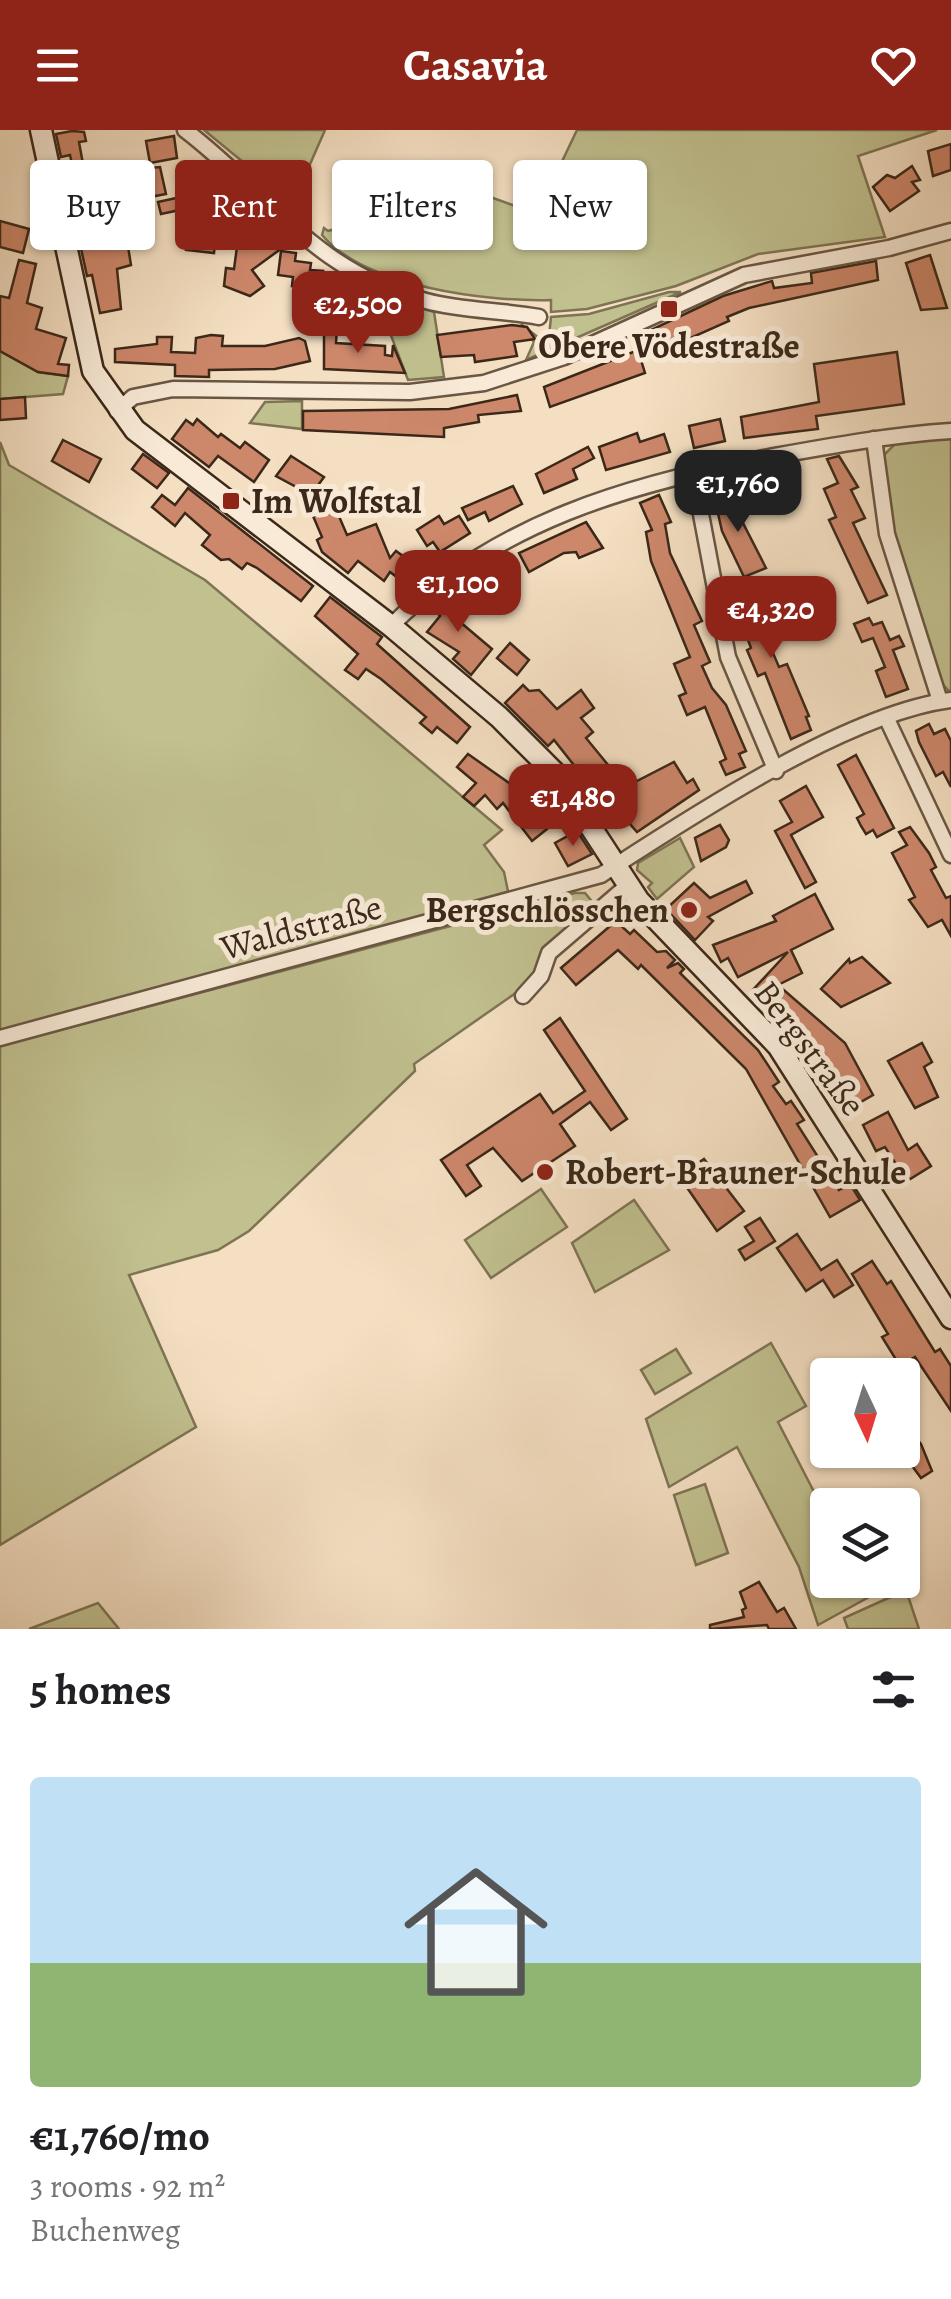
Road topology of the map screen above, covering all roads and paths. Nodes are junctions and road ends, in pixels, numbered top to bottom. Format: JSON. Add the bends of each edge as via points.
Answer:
{"nodes":[{"id":1,"x":40,"y":130,"type":"edge"},
{"id":2,"x":186,"y":130,"type":"edge"},
{"id":3,"x":951,"y":231,"type":"edge"},
{"id":4,"x":540,"y":317,"type":"dead end"},
{"id":5,"x":118,"y":411,"type":"junction"},
{"id":6,"x":951,"y":431,"type":"edge"},
{"id":7,"x":874,"y":439,"type":"junction"},
{"id":8,"x":693,"y":472,"type":"junction"},
{"id":9,"x":392,"y":626,"type":"junction"},
{"id":10,"x":945,"y":701,"type":"edge"},
{"id":11,"x":886,"y":717,"type":"junction"},
{"id":12,"x":776,"y":771,"type":"junction"},
{"id":13,"x":951,"y":855,"type":"edge"},
{"id":14,"x":615,"y":866,"type":"junction"},
{"id":15,"x":628,"y":886,"type":"junction"},
{"id":16,"x":523,"y":996,"type":"dead end"},
{"id":17,"x":0,"y":1038,"type":"edge"},
{"id":18,"x":951,"y":1318,"type":"edge"}],
"edges":[{"from":1,"to":5,"type":"street","name":"Bergstraße","via":[[84,342],[97,382]]},
{"from":2,"to":4,"type":"street","via":[[282,222],[336,261],[424,300]]},
{"from":3,"to":5,"type":"street","via":[[744,275],[564,357],[484,383],[410,392],[172,389],[133,397]]},
{"from":5,"to":9,"type":"street","name":"Bergstraße","via":[[134,430]]},
{"from":6,"to":7,"type":"street"},
{"from":7,"to":8,"type":"street"},
{"from":7,"to":10,"type":"street","via":[[887,534]]},
{"from":8,"to":9,"type":"street","via":[[596,498],[514,536],[429,590]]},
{"from":8,"to":12,"type":"street","via":[[721,631]]},
{"from":9,"to":14,"type":"street","name":"Bergstraße","via":[[556,774]]},
{"from":10,"to":11,"type":"street","name":"Waldstraße"},
{"from":11,"to":12,"type":"street","name":"Waldstraße"},
{"from":11,"to":13,"type":"street"},
{"from":12,"to":14,"type":"street","name":"Waldstraße"},
{"from":14,"to":15,"type":"street","name":"Bergstraße"},
{"from":14,"to":17,"type":"street","name":"Waldstraße","via":[[504,904]]},
{"from":15,"to":16,"type":"street","via":[[550,953]]},
{"from":15,"to":18,"type":"street","name":"Bergstraße","via":[[778,1046]]}]}
